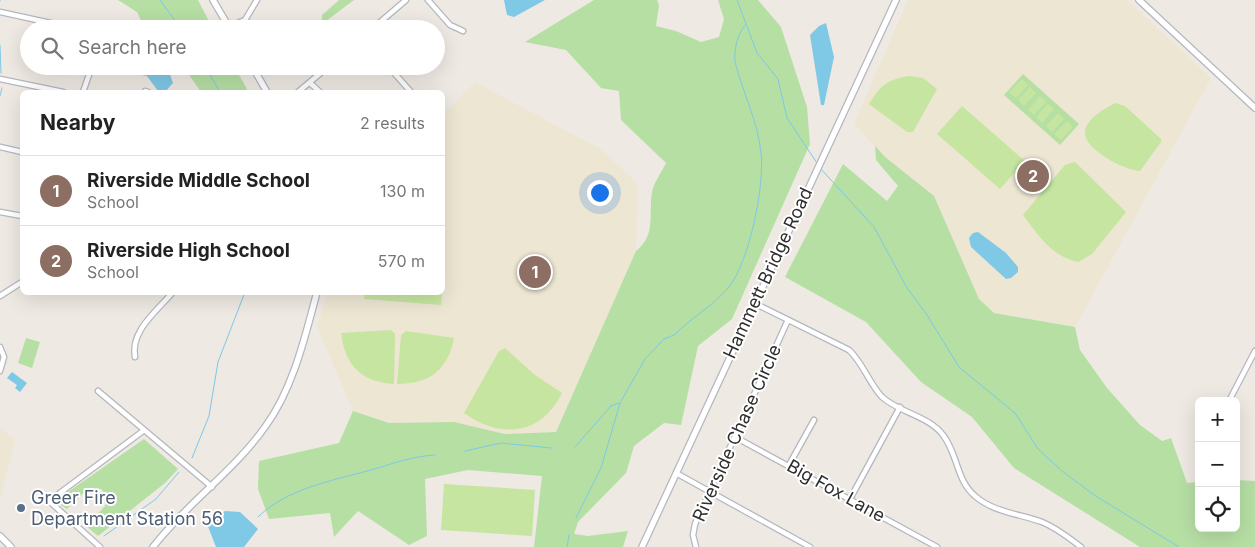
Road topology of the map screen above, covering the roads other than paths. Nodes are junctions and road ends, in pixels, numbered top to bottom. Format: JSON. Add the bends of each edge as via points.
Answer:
{"nodes":[{"id":1,"x":212,"y":0,"type":"edge"},
{"id":2,"x":257,"y":0,"type":"edge"},
{"id":3,"x":406,"y":0,"type":"edge"},
{"id":4,"x":428,"y":0,"type":"edge"},
{"id":5,"x":896,"y":0,"type":"edge"},
{"id":6,"x":1138,"y":0,"type":"edge"},
{"id":7,"x":0,"y":12,"type":"edge"},
{"id":8,"x":37,"y":20,"type":"edge"},
{"id":9,"x":224,"y":20,"type":"edge"},
{"id":10,"x":245,"y":20,"type":"edge"},
{"id":11,"x":383,"y":20,"type":"edge"},
{"id":12,"x":462,"y":31,"type":"dead end"},
{"id":13,"x":89,"y":75,"type":"edge"},
{"id":14,"x":257,"y":75,"type":"edge"},
{"id":15,"x":319,"y":75,"type":"edge"},
{"id":16,"x":396,"y":75,"type":"edge"},
{"id":17,"x":0,"y":79,"type":"edge"},
{"id":18,"x":310,"y":83,"type":"junction"},
{"id":19,"x":53,"y":90,"type":"edge"},
{"id":20,"x":84,"y":90,"type":"edge"},
{"id":21,"x":266,"y":90,"type":"edge"},
{"id":22,"x":301,"y":90,"type":"edge"},
{"id":23,"x":318,"y":90,"type":"edge"},
{"id":24,"x":410,"y":90,"type":"edge"},
{"id":25,"x":1255,"y":108,"type":"edge"},
{"id":26,"x":0,"y":147,"type":"edge"},
{"id":27,"x":20,"y":152,"type":"edge"},
{"id":28,"x":0,"y":212,"type":"edge"},
{"id":29,"x":20,"y":216,"type":"edge"},
{"id":30,"x":20,"y":283,"type":"edge"},
{"id":31,"x":170,"y":295,"type":"edge"},
{"id":32,"x":316,"y":295,"type":"edge"},
{"id":33,"x":0,"y":296,"type":"edge"},
{"id":34,"x":754,"y":303,"type":"junction"},
{"id":35,"x":788,"y":320,"type":"junction"},
{"id":36,"x":0,"y":347,"type":"edge"},
{"id":37,"x":1255,"y":351,"type":"edge"},
{"id":38,"x":135,"y":357,"type":"dead end"},
{"id":39,"x":0,"y":371,"type":"edge"},
{"id":40,"x":98,"y":391,"type":"dead end"},
{"id":41,"x":1231,"y":397,"type":"edge"},
{"id":42,"x":900,"y":408,"type":"junction"},
{"id":43,"x":814,"y":420,"type":"dead end"},
{"id":44,"x":143,"y":431,"type":"junction"},
{"id":45,"x":735,"y":437,"type":"junction"},
{"id":46,"x":789,"y":465,"type":"junction"},
{"id":47,"x":676,"y":473,"type":"junction"},
{"id":48,"x":212,"y":487,"type":"junction"},
{"id":49,"x":710,"y":492,"type":"junction"},
{"id":50,"x":850,"y":499,"type":"junction"},
{"id":51,"x":0,"y":536,"type":"edge"},
{"id":52,"x":11,"y":547,"type":"edge"},
{"id":53,"x":100,"y":547,"type":"edge"},
{"id":54,"x":152,"y":547,"type":"edge"},
{"id":55,"x":642,"y":547,"type":"edge"},
{"id":56,"x":696,"y":547,"type":"edge"},
{"id":57,"x":810,"y":547,"type":"edge"},
{"id":58,"x":937,"y":547,"type":"edge"},
{"id":59,"x":1081,"y":547,"type":"edge"}],
"edges":[{"from":1,"to":9,"type":"street"},
{"from":2,"to":10,"type":"street"},
{"from":3,"to":11,"type":"street"},
{"from":4,"to":12,"type":"street","via":[[450,25]]},
{"from":5,"to":34,"type":"street","name":"Hammett Bridge Road"},
{"from":6,"to":25,"type":"street"},
{"from":7,"to":8,"type":"street"},
{"from":13,"to":20,"type":"street"},
{"from":14,"to":21,"type":"street"},
{"from":15,"to":18,"type":"street"},
{"from":16,"to":24,"type":"street"},
{"from":17,"to":19,"type":"street"},
{"from":18,"to":22,"type":"street"},
{"from":18,"to":23,"type":"street"},
{"from":26,"to":27,"type":"street"},
{"from":28,"to":29,"type":"street"},
{"from":30,"to":33,"type":"street"},
{"from":31,"to":38,"type":"street","via":[[138,333],[133,347]]},
{"from":32,"to":48,"type":"street","via":[[276,410],[256,438]]},
{"from":34,"to":35,"type":"street"},
{"from":34,"to":47,"type":"street","name":"Hammett Bridge Road"},
{"from":35,"to":42,"type":"street","via":[[849,350],[880,395]]},
{"from":35,"to":45,"type":"street","name":"Riverside Chase Circle"},
{"from":36,"to":39,"type":"street","via":[[4,358]]},
{"from":37,"to":41,"type":"street"},
{"from":40,"to":44,"type":"street"},
{"from":42,"to":50,"type":"street"},
{"from":42,"to":59,"type":"street","via":[[942,434],[962,480],[977,498],[993,507],[1045,524]]},
{"from":43,"to":46,"type":"street"},
{"from":44,"to":48,"type":"street"},
{"from":44,"to":53,"type":"street","via":[[49,501]]},
{"from":45,"to":46,"type":"street","name":"Big Fox Lane"},
{"from":45,"to":49,"type":"street","name":"Riverside Chase Circle"},
{"from":46,"to":50,"type":"street","name":"Big Fox Lane"},
{"from":47,"to":49,"type":"street"},
{"from":47,"to":55,"type":"street","name":"Hammett Bridge Road"},
{"from":48,"to":54,"type":"street"},
{"from":49,"to":56,"type":"street","name":"Riverside Chase Circle","via":[[694,529]]},
{"from":49,"to":57,"type":"street"},
{"from":50,"to":58,"type":"street","name":"Big Fox Lane"},
{"from":51,"to":52,"type":"street"}]}
